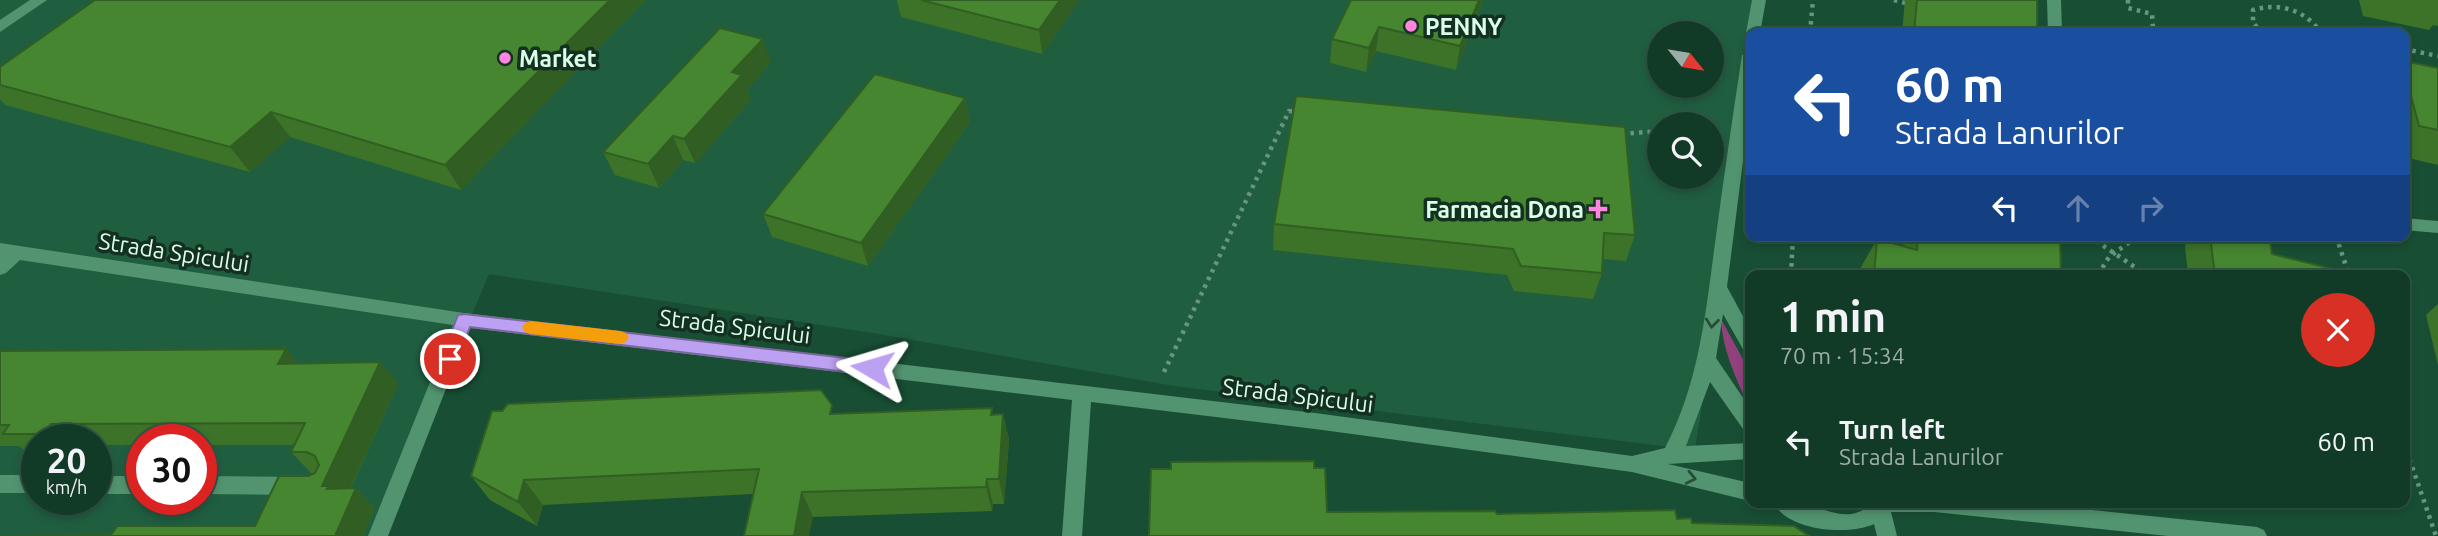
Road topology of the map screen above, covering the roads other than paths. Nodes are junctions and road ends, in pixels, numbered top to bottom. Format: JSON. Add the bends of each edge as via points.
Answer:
{"nodes":[{"id":1,"x":40,"y":0,"type":"edge"},
{"id":2,"x":1759,"y":0,"type":"edge"},
{"id":3,"x":2054,"y":0,"type":"edge"},
{"id":4,"x":0,"y":27,"type":"edge"},
{"id":5,"x":1755,"y":28,"type":"edge"},
{"id":6,"x":2055,"y":28,"type":"edge"},
{"id":7,"x":1745,"y":90,"type":"edge"},
{"id":8,"x":2410,"y":225,"type":"edge"},
{"id":9,"x":2438,"y":228,"type":"edge"},
{"id":10,"x":8,"y":252,"type":"edge"},
{"id":11,"x":0,"y":268,"type":"edge"},
{"id":12,"x":1717,"y":286,"type":"junction"},
{"id":13,"x":464,"y":320,"type":"junction"},
{"id":14,"x":1745,"y":337,"type":"edge"},
{"id":15,"x":1708,"y":361,"type":"junction"},
{"id":16,"x":1082,"y":395,"type":"junction"},
{"id":17,"x":1745,"y":416,"type":"edge"},
{"id":18,"x":1745,"y":451,"type":"edge"},
{"id":19,"x":1671,"y":455,"type":"junction"},
{"id":20,"x":1632,"y":464,"type":"junction"},
{"id":21,"x":0,"y":484,"type":"edge"},
{"id":22,"x":21,"y":484,"type":"edge"},
{"id":23,"x":217,"y":485,"type":"edge"},
{"id":24,"x":314,"y":485,"type":"edge"},
{"id":25,"x":1745,"y":491,"type":"edge"},
{"id":26,"x":1790,"y":508,"type":"edge"},
{"id":27,"x":1879,"y":508,"type":"edge"},
{"id":28,"x":1882,"y":508,"type":"edge"},
{"id":29,"x":1991,"y":508,"type":"edge"},
{"id":30,"x":1815,"y":522,"type":"junction"},
{"id":31,"x":378,"y":536,"type":"edge"},
{"id":32,"x":1072,"y":536,"type":"edge"},
{"id":33,"x":1832,"y":536,"type":"edge"},
{"id":34,"x":1887,"y":536,"type":"edge"},
{"id":35,"x":2257,"y":536,"type":"edge"}],
"edges":[{"from":1,"to":4,"type":"street"},
{"from":2,"to":5,"type":"street"},
{"from":3,"to":6,"type":"street"},
{"from":7,"to":12,"type":"street"},
{"from":8,"to":9,"type":"street"},
{"from":10,"to":11,"type":"street"},
{"from":10,"to":13,"type":"street","name":"Strada Spicului"},
{"from":12,"to":14,"type":"street"},
{"from":12,"to":15,"type":"street","one_way":true},
{"from":13,"to":16,"type":"street","name":"Strada Spicului"},
{"from":13,"to":31,"type":"street"},
{"from":15,"to":17,"type":"street"},
{"from":15,"to":19,"type":"street","via":[[1697,403]]},
{"from":16,"to":20,"type":"street","name":"Strada Spicului"},
{"from":16,"to":32,"type":"street"},
{"from":18,"to":19,"type":"street","name":"Strada Spicului"},
{"from":19,"to":20,"type":"street","name":"Strada Spicului"},
{"from":20,"to":25,"type":"street","name":"Strada Spicului","one_way":true},
{"from":21,"to":22,"type":"street"},
{"from":23,"to":24,"type":"street"},
{"from":26,"to":30,"type":"street"},
{"from":27,"to":30,"type":"street","via":[[1869,520],[1853,526]]},
{"from":28,"to":34,"type":"street"},
{"from":29,"to":35,"type":"street"},
{"from":30,"to":33,"type":"street"}]}
